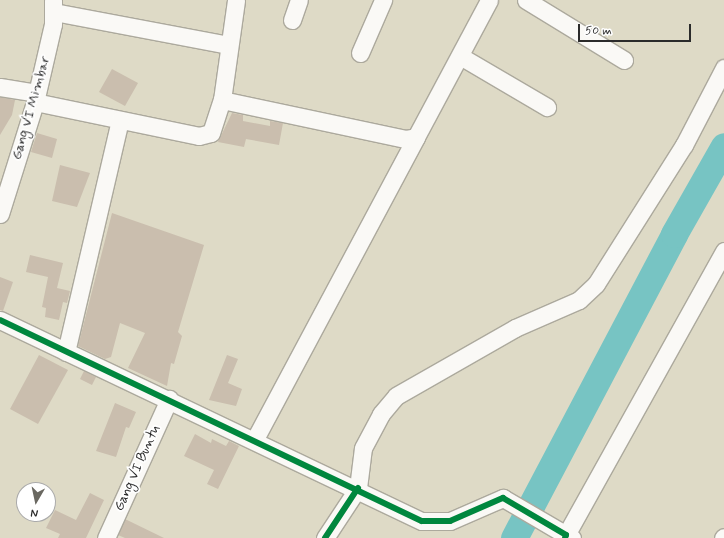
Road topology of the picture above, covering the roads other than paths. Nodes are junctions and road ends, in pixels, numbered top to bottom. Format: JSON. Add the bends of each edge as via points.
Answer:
{"nodes":[{"id":1,"x":236,"y":0,"type":"edge"},
{"id":2,"x":299,"y":0,"type":"edge"},
{"id":3,"x":383,"y":0,"type":"edge"},
{"id":4,"x":489,"y":0,"type":"edge"},
{"id":5,"x":526,"y":0,"type":"edge"},
{"id":6,"x":53,"y":6,"type":"edge"},
{"id":7,"x":292,"y":20,"type":"dead end"},
{"id":8,"x":228,"y":45,"type":"junction"},
{"id":9,"x":360,"y":53,"type":"dead end"},
{"id":10,"x":460,"y":56,"type":"junction"},
{"id":11,"x":624,"y":60,"type":"dead end"},
{"id":12,"x":724,"y":68,"type":"edge"},
{"id":13,"x":0,"y":87,"type":"edge"},
{"id":14,"x":36,"y":98,"type":"junction"},
{"id":15,"x":222,"y":100,"type":"junction"},
{"id":16,"x":547,"y":107,"type":"dead end"},
{"id":17,"x":120,"y":120,"type":"junction"},
{"id":18,"x":416,"y":137,"type":"junction"},
{"id":19,"x":0,"y":214,"type":"edge"},
{"id":20,"x":724,"y":251,"type":"edge"},
{"id":21,"x":0,"y":320,"type":"edge"},
{"id":22,"x":66,"y":352,"type":"junction"},
{"id":23,"x":168,"y":399,"type":"junction"},
{"id":24,"x":255,"y":440,"type":"junction"},
{"id":25,"x":358,"y":488,"type":"junction"},
{"id":26,"x":568,"y":537,"type":"edge"},
{"id":27,"x":106,"y":538,"type":"edge"},
{"id":28,"x":325,"y":538,"type":"edge"}],
"edges":[{"from":1,"to":8,"type":"street"},
{"from":2,"to":7,"type":"street"},
{"from":3,"to":9,"type":"street"},
{"from":4,"to":10,"type":"street"},
{"from":5,"to":11,"type":"street"},
{"from":6,"to":8,"type":"street"},
{"from":6,"to":14,"type":"street","name":"Gang VI Mimbar"},
{"from":8,"to":15,"type":"street"},
{"from":10,"to":16,"type":"street"},
{"from":10,"to":18,"type":"street"},
{"from":12,"to":25,"type":"street","via":[[680,151],[596,284],[579,300],[515,328],[396,396],[381,414],[363,448]]},
{"from":13,"to":14,"type":"street"},
{"from":14,"to":17,"type":"street"},
{"from":14,"to":19,"type":"street","name":"Gang VI Mimbar"},
{"from":15,"to":17,"type":"street","via":[[215,125],[206,135]]},
{"from":15,"to":18,"type":"street","via":[[405,139]]},
{"from":17,"to":22,"type":"street"},
{"from":18,"to":24,"type":"street"},
{"from":20,"to":26,"type":"street"},
{"from":21,"to":22,"type":"street"},
{"from":22,"to":23,"type":"street"},
{"from":23,"to":24,"type":"street"},
{"from":23,"to":27,"type":"street","name":"Gang VI Buntu"},
{"from":24,"to":25,"type":"street"},
{"from":25,"to":26,"type":"street","via":[[432,523],[450,521],[500,498],[514,502]]},
{"from":25,"to":28,"type":"street"}]}
